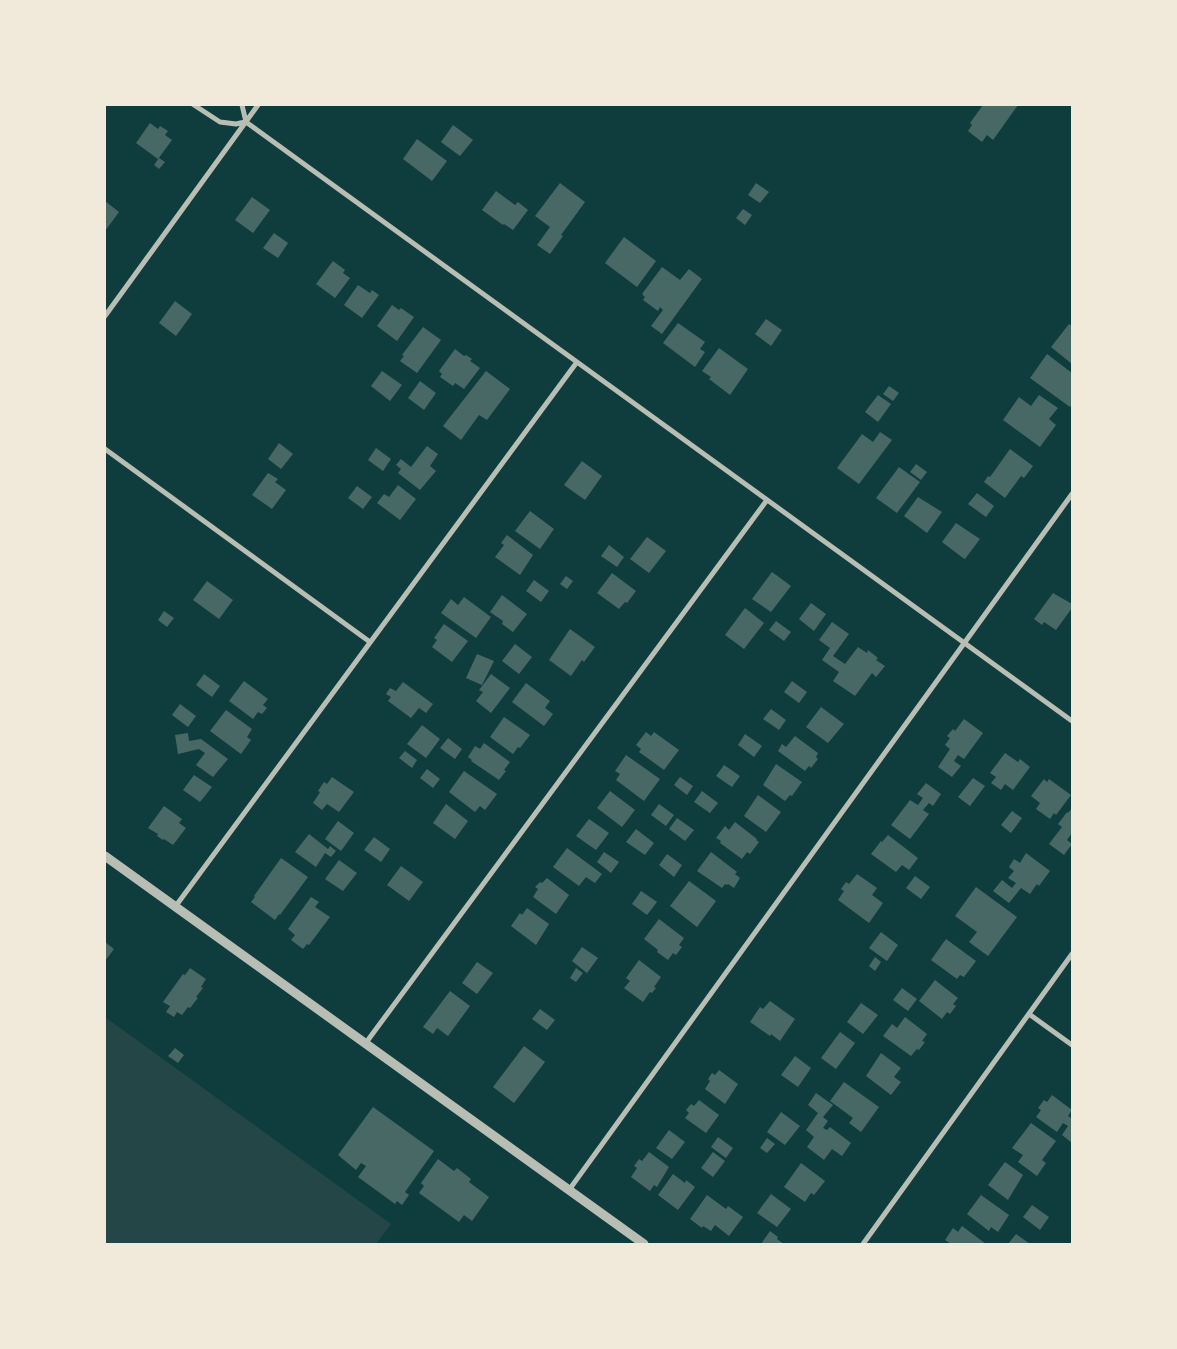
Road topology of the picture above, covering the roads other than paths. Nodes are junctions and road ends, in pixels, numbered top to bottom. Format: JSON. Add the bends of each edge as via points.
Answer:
{"nodes":[{"id":1,"x":194,"y":105,"type":"edge"},
{"id":2,"x":242,"y":105,"type":"edge"},
{"id":3,"x":258,"y":105,"type":"edge"},
{"id":4,"x":246,"y":122,"type":"junction"},
{"id":5,"x":105,"y":316,"type":"edge"},
{"id":6,"x":577,"y":362,"type":"junction"},
{"id":7,"x":105,"y":449,"type":"edge"},
{"id":8,"x":1072,"y":494,"type":"edge"},
{"id":9,"x":767,"y":500,"type":"junction"},
{"id":10,"x":370,"y":642,"type":"junction"},
{"id":11,"x":964,"y":643,"type":"junction"},
{"id":12,"x":1072,"y":721,"type":"edge"},
{"id":13,"x":105,"y":856,"type":"edge"},
{"id":14,"x":175,"y":907,"type":"junction"},
{"id":15,"x":1072,"y":954,"type":"edge"},
{"id":16,"x":1029,"y":1014,"type":"junction"},
{"id":17,"x":365,"y":1044,"type":"junction"},
{"id":18,"x":1072,"y":1045,"type":"edge"},
{"id":19,"x":568,"y":1190,"type":"junction"},
{"id":20,"x":644,"y":1244,"type":"edge"},
{"id":21,"x":863,"y":1244,"type":"edge"}],
"edges":[{"from":1,"to":4,"type":"street","via":[[220,122]]},
{"from":2,"to":4,"type":"street"},
{"from":3,"to":4,"type":"street"},
{"from":4,"to":5,"type":"street"},
{"from":4,"to":6,"type":"street"},
{"from":6,"to":9,"type":"street"},
{"from":6,"to":10,"type":"street"},
{"from":7,"to":10,"type":"street"},
{"from":8,"to":11,"type":"street"},
{"from":9,"to":11,"type":"street"},
{"from":9,"to":17,"type":"street"},
{"from":10,"to":14,"type":"street"},
{"from":11,"to":12,"type":"street"},
{"from":11,"to":19,"type":"street"},
{"from":13,"to":14,"type":"street"},
{"from":14,"to":17,"type":"street"},
{"from":15,"to":16,"type":"street"},
{"from":16,"to":18,"type":"street"},
{"from":16,"to":21,"type":"street"},
{"from":17,"to":19,"type":"street"},
{"from":19,"to":20,"type":"street"}]}
